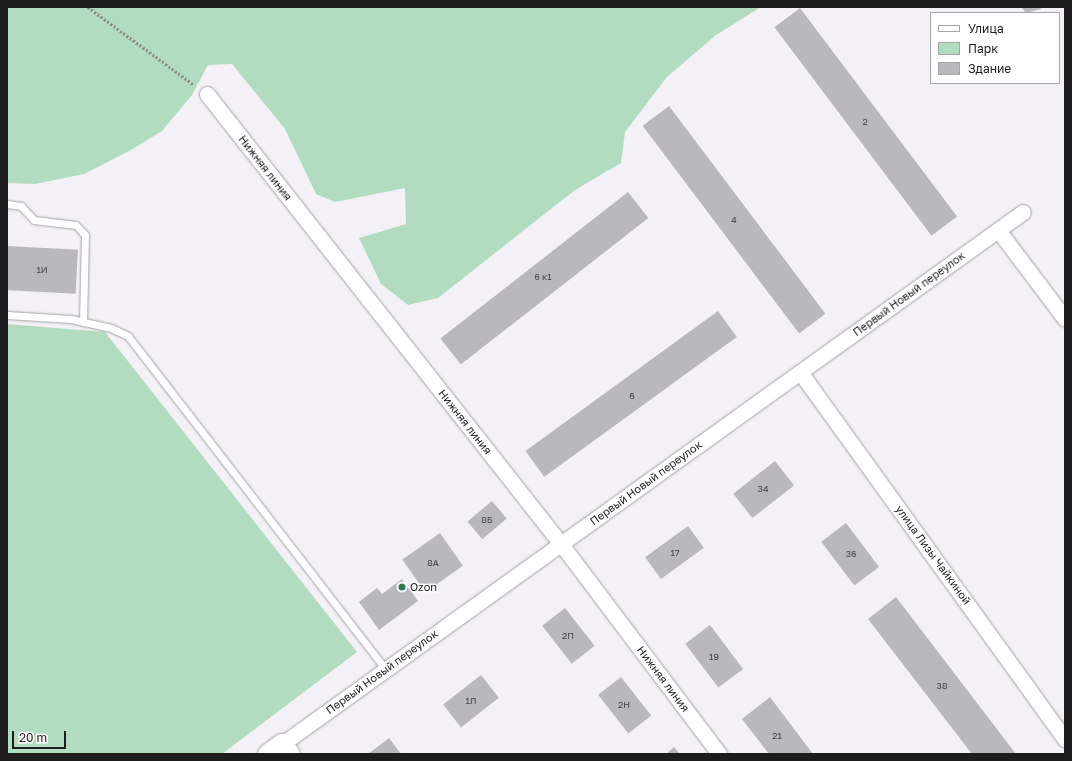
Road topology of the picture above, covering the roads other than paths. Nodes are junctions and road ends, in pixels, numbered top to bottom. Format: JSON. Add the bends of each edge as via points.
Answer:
{"nodes":[{"id":1,"x":207,"y":94,"type":"road end"},
{"id":2,"x":7,"y":204,"type":"edge"},
{"id":3,"x":1023,"y":212,"type":"dead end"},
{"id":4,"x":998,"y":230,"type":"junction"},
{"id":5,"x":7,"y":315,"type":"edge"},
{"id":6,"x":1065,"y":319,"type":"edge"},
{"id":7,"x":83,"y":322,"type":"junction"},
{"id":8,"x":800,"y":372,"type":"junction"},
{"id":9,"x":561,"y":544,"type":"junction"},
{"id":10,"x":386,"y":670,"type":"junction"},
{"id":11,"x":1065,"y":739,"type":"edge"},
{"id":12,"x":280,"y":751,"type":"edge"},
{"id":13,"x":719,"y":754,"type":"edge"}],
"edges":[{"from":1,"to":9,"type":"street","name":"Нижняя линия"},
{"from":2,"to":7,"type":"lane","via":[[21,206],[34,220],[76,225],[85,235]]},
{"from":3,"to":4,"type":"street","name":"Первый Новый переулок"},
{"from":4,"to":6,"type":"street"},
{"from":4,"to":8,"type":"street","name":"Первый Новый переулок"},
{"from":5,"to":7,"type":"lane"},
{"from":7,"to":10,"type":"lane","via":[[128,336],[140,349]]},
{"from":8,"to":9,"type":"street","name":"Первый Новый переулок"},
{"from":8,"to":11,"type":"street","name":"улица Лизы Чайкиной"},
{"from":9,"to":10,"type":"street","name":"Первый Новый переулок"},
{"from":9,"to":13,"type":"street","name":"Нижняя линия"},
{"from":10,"to":12,"type":"street","name":"Первый Новый переулок"}]}
